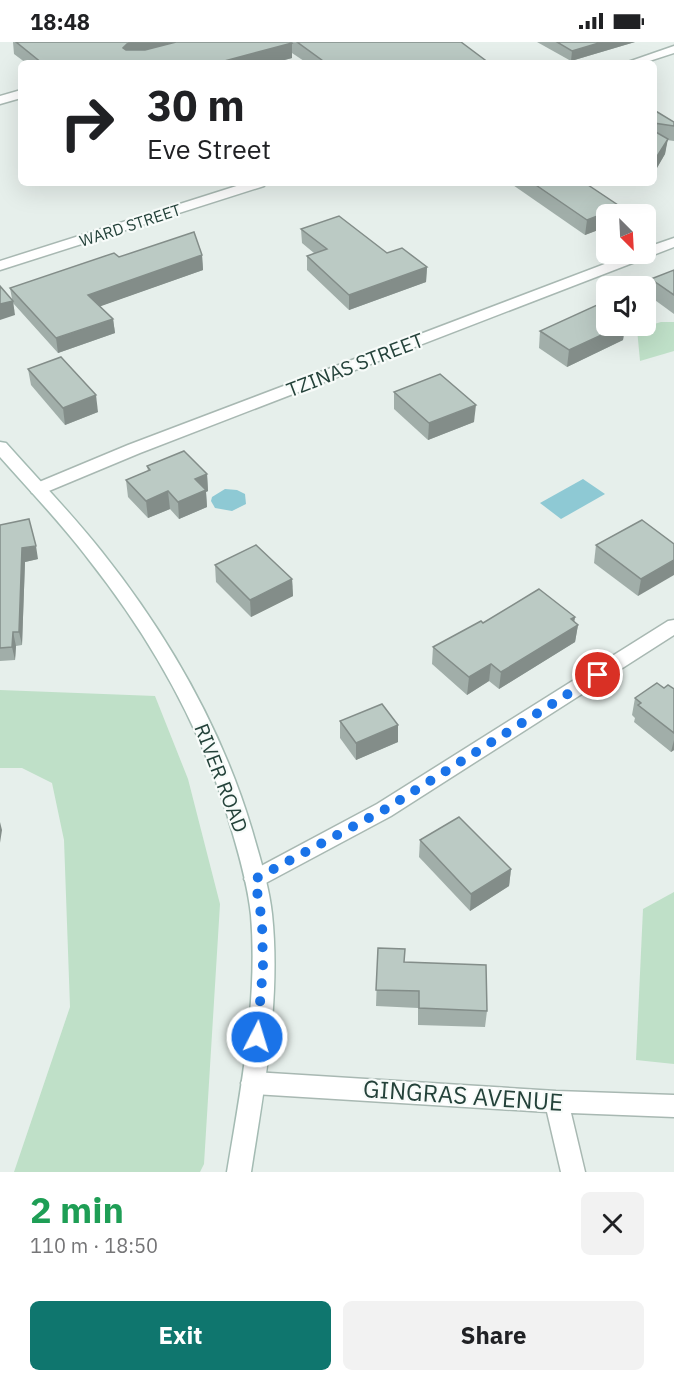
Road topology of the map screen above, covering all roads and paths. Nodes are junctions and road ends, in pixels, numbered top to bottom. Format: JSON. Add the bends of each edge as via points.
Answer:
{"nodes":[{"id":1,"x":674,"y":49,"type":"edge"},
{"id":2,"x":640,"y":60,"type":"edge"},
{"id":3,"x":18,"y":95,"type":"edge"},
{"id":4,"x":0,"y":100,"type":"edge"},
{"id":5,"x":250,"y":186,"type":"edge"},
{"id":6,"x":674,"y":242,"type":"edge"},
{"id":7,"x":0,"y":266,"type":"edge"},
{"id":8,"x":0,"y":447,"type":"edge"},
{"id":9,"x":38,"y":489,"type":"junction"},
{"id":10,"x":674,"y":626,"type":"edge"},
{"id":11,"x":255,"y":879,"type":"junction"},
{"id":12,"x":253,"y":1083,"type":"junction"},
{"id":13,"x":556,"y":1102,"type":"junction"},
{"id":14,"x":674,"y":1106,"type":"edge"},
{"id":15,"x":239,"y":1172,"type":"edge"},
{"id":16,"x":573,"y":1172,"type":"edge"}],
"edges":[{"from":1,"to":2,"type":"street"},
{"from":3,"to":4,"type":"street"},
{"from":5,"to":7,"type":"street","name":"WARD STREET"},
{"from":6,"to":9,"type":"street","name":"TZINAS STREET"},
{"from":8,"to":9,"type":"street","name":"RIVER ROAD"},
{"from":9,"to":11,"type":"street","name":"RIVER ROAD","via":[[98,557],[193,707],[237,812]]},
{"from":10,"to":11,"type":"street","via":[[384,810]]},
{"from":11,"to":12,"type":"street","name":"RIVER ROAD","via":[[262,921],[263,968]]},
{"from":12,"to":13,"type":"street","name":"GINGRAS AVENUE"},
{"from":12,"to":15,"type":"street","name":"RIVER ROAD"},
{"from":13,"to":14,"type":"street","name":"GINGRAS AVENUE"},
{"from":13,"to":16,"type":"street"}]}
